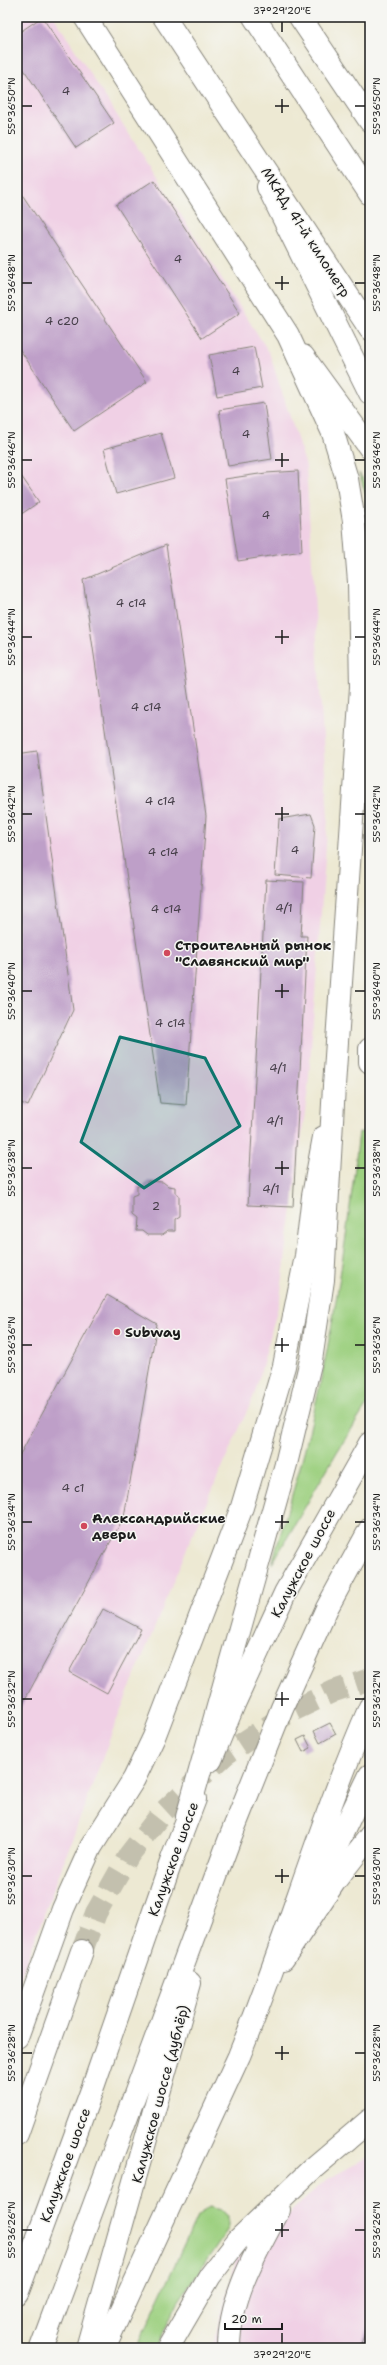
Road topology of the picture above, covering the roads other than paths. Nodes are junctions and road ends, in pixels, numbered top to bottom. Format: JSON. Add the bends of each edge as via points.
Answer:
{"nodes":[{"id":1,"x":85,"y":17,"type":"edge"},
{"id":2,"x":164,"y":17,"type":"edge"},
{"id":3,"x":254,"y":17,"type":"edge"},
{"id":4,"x":300,"y":17,"type":"edge"},
{"id":5,"x":370,"y":122,"type":"edge"},
{"id":6,"x":241,"y":134,"type":"junction"},
{"id":7,"x":370,"y":194,"type":"edge"},
{"id":8,"x":370,"y":329,"type":"edge"},
{"id":9,"x":288,"y":335,"type":"junction"},
{"id":10,"x":370,"y":393,"type":"edge"},
{"id":11,"x":370,"y":448,"type":"edge"},
{"id":12,"x":370,"y":1049,"type":"edge"},
{"id":13,"x":370,"y":1062,"type":"edge"},
{"id":14,"x":334,"y":1086,"type":"junction"},
{"id":15,"x":370,"y":1443,"type":"edge"},
{"id":16,"x":370,"y":1529,"type":"edge"},
{"id":17,"x":370,"y":1707,"type":"edge"},
{"id":18,"x":370,"y":1775,"type":"edge"},
{"id":19,"x":187,"y":1818,"type":"junction"},
{"id":20,"x":370,"y":1836,"type":"edge"},
{"id":21,"x":230,"y":1838,"type":"junction"},
{"id":22,"x":82,"y":1951,"type":"tunnel mouth"},
{"id":23,"x":283,"y":1959,"type":"junction"},
{"id":24,"x":256,"y":2014,"type":"junction"},
{"id":25,"x":17,"y":2036,"type":"edge"},
{"id":26,"x":370,"y":2120,"type":"edge"},
{"id":27,"x":17,"y":2134,"type":"edge"},
{"id":28,"x":370,"y":2137,"type":"edge"},
{"id":29,"x":330,"y":2155,"type":"junction"},
{"id":30,"x":289,"y":2190,"type":"junction"},
{"id":31,"x":17,"y":2294,"type":"edge"},
{"id":32,"x":41,"y":2348,"type":"edge"},
{"id":33,"x":87,"y":2348,"type":"edge"},
{"id":34,"x":104,"y":2348,"type":"edge"},
{"id":35,"x":168,"y":2348,"type":"edge"},
{"id":36,"x":229,"y":2348,"type":"edge"}],
"edges":[{"from":1,"to":9,"type":"main road"},
{"from":2,"to":6,"type":"main road"},
{"from":3,"to":7,"type":"main road"},
{"from":4,"to":5,"type":"main road"},
{"from":6,"to":8,"type":"main road","name":"МКАД, 41-й километр"},
{"from":6,"to":10,"type":"main road"},
{"from":9,"to":11,"type":"main road"},
{"from":9,"to":14,"type":"main road","via":[[333,433],[347,479],[354,521],[359,582],[361,687]]},
{"from":12,"to":13,"type":"main road"},
{"from":14,"to":19,"type":"main road","via":[[323,1280],[311,1360],[286,1464]]},
{"from":14,"to":25,"type":"main road","via":[[313,1196],[306,1256],[284,1366],[242,1507],[154,1737],[134,1779],[91,1847],[63,1909]]},
{"from":15,"to":19,"type":"main road","name":"Калужское шоссе","via":[[285,1593],[234,1704]]},
{"from":16,"to":21,"type":"main road","via":[[326,1608],[282,1708]]},
{"from":17,"to":24,"type":"main road","via":[[316,1842]]},
{"from":18,"to":23,"type":"main road"},
{"from":19,"to":31,"type":"main road","name":"Калужское шоссе"},
{"from":20,"to":23,"type":"main road","via":[[335,1881]]},
{"from":21,"to":32,"type":"main road"},
{"from":21,"to":33,"type":"main road","name":"Калужское шоссе (дублёр)","via":[[114,2260]]},
{"from":22,"to":27,"type":"main road"},
{"from":23,"to":24,"type":"main road"},
{"from":24,"to":34,"type":"main road"},
{"from":26,"to":29,"type":"main road"},
{"from":28,"to":29,"type":"main road"},
{"from":29,"to":30,"type":"main road"},
{"from":30,"to":35,"type":"main road","via":[[238,2240],[215,2270]]},
{"from":30,"to":36,"type":"main road","via":[[251,2264],[229,2327]]}]}
